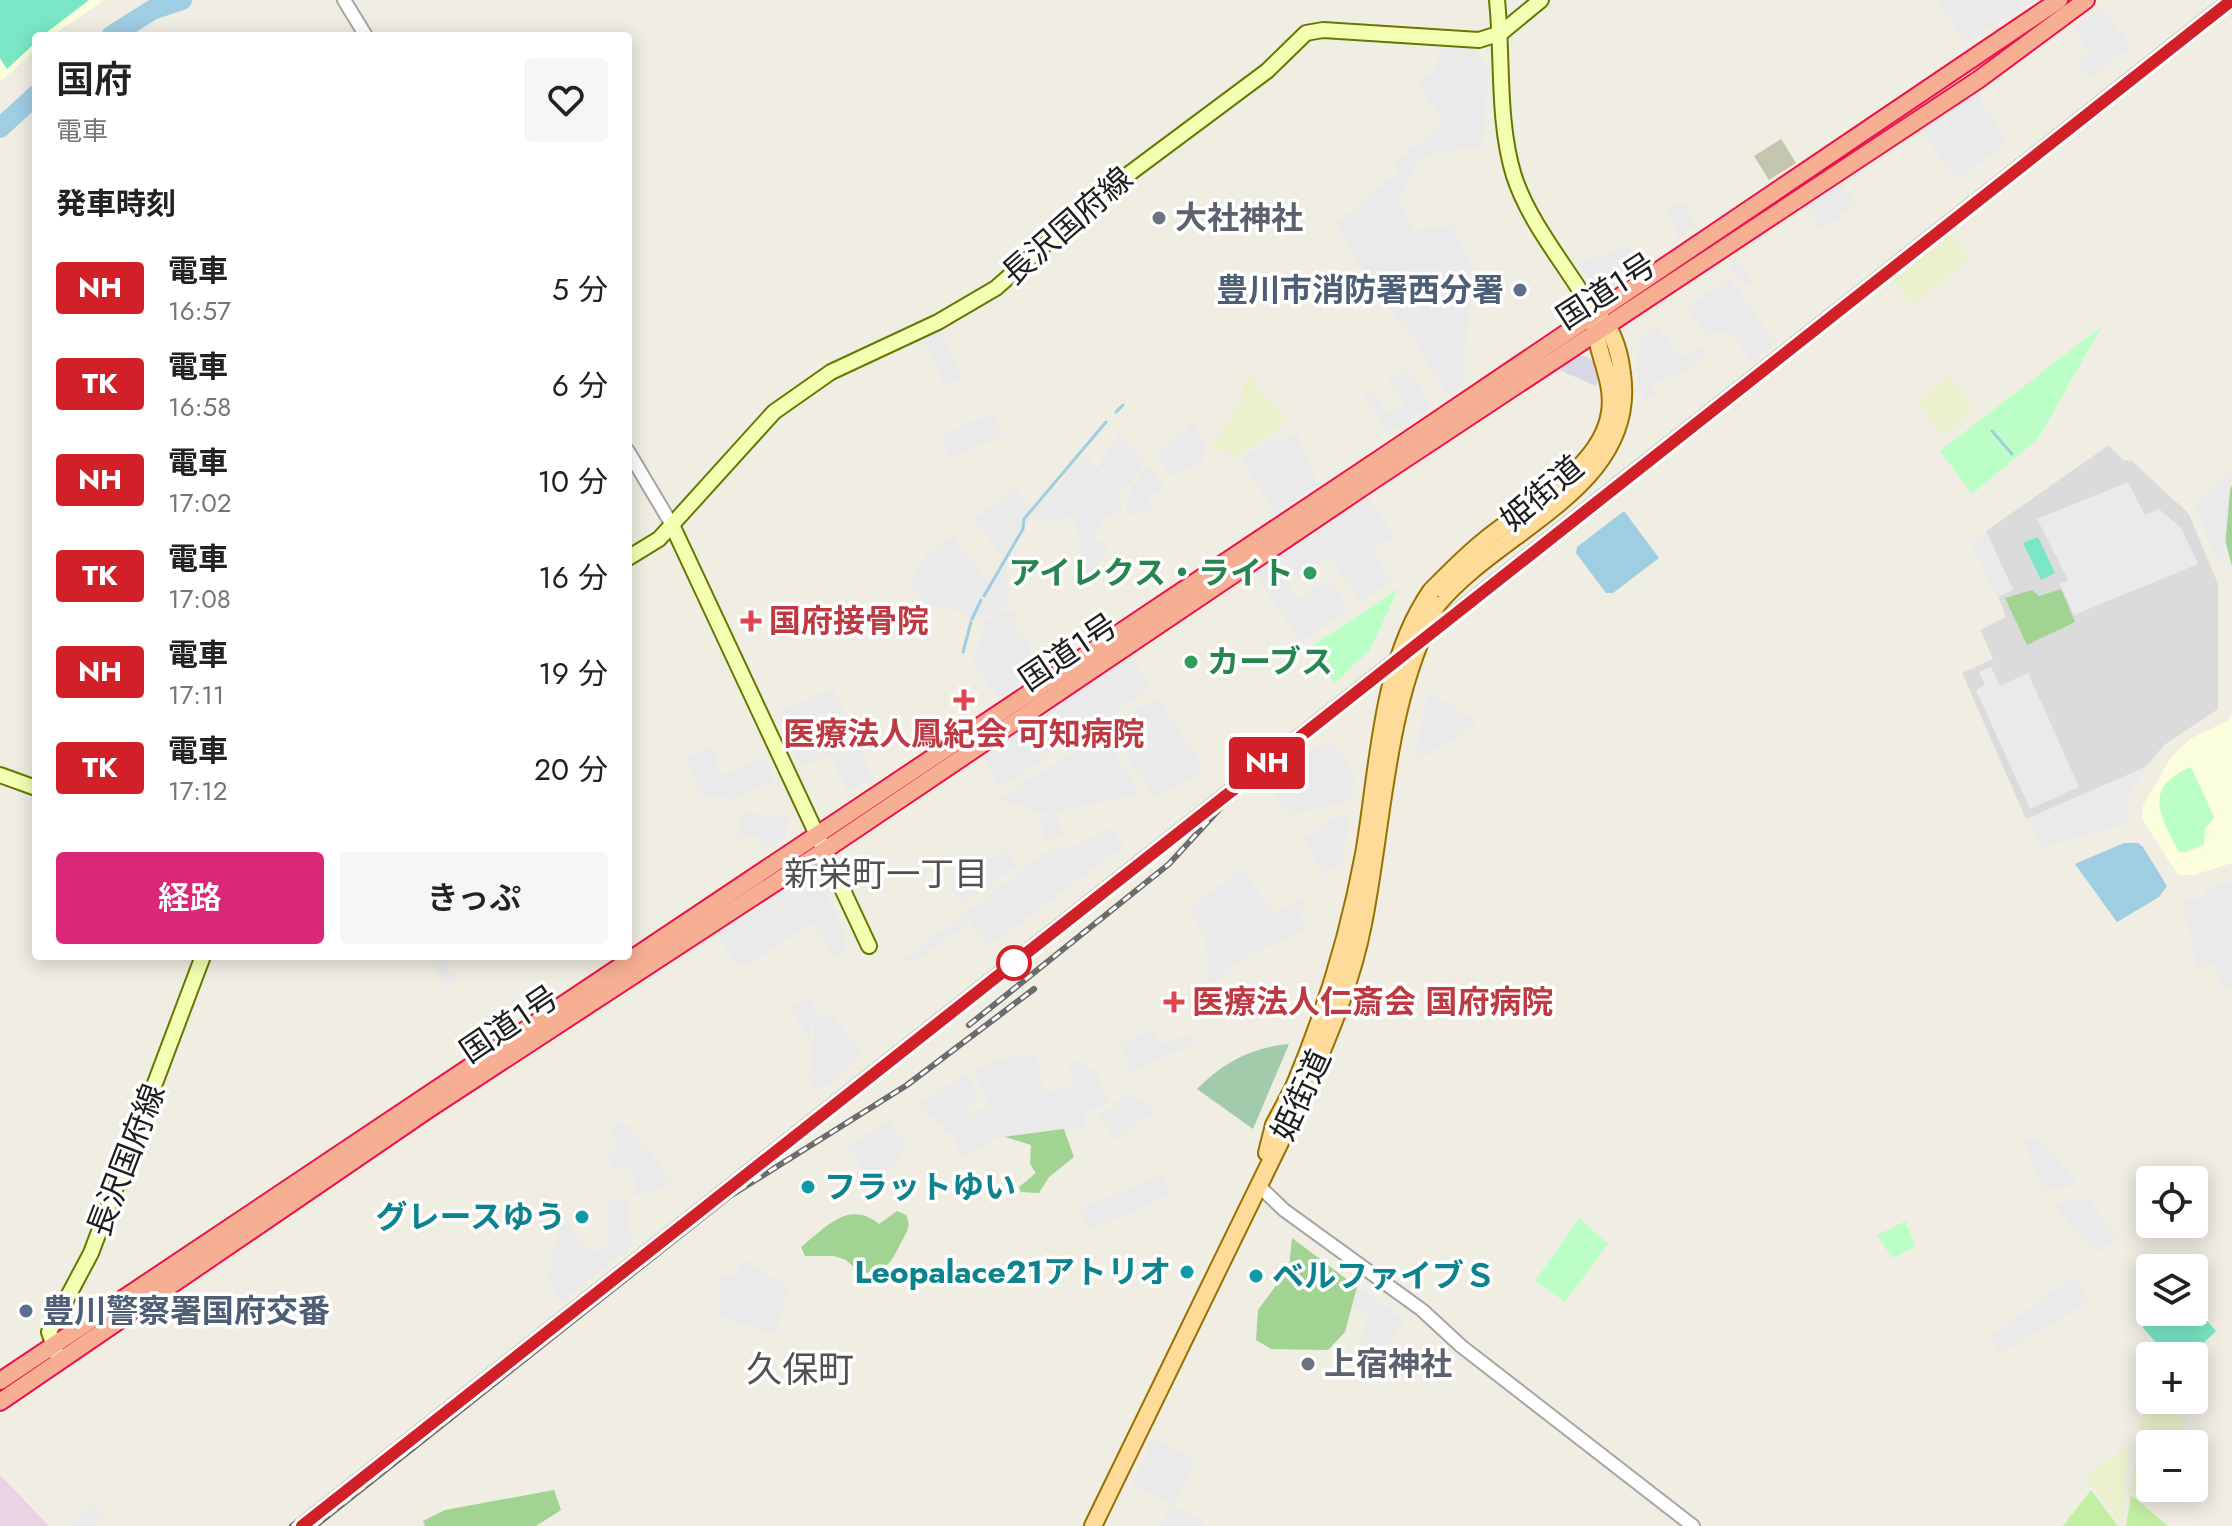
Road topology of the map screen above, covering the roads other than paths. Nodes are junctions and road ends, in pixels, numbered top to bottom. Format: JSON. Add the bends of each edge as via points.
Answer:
{"nodes":[{"id":1,"x":344,"y":0,"type":"edge"},
{"id":2,"x":1497,"y":0,"type":"edge"},
{"id":3,"x":1541,"y":0,"type":"edge"},
{"id":4,"x":2059,"y":0,"type":"edge"},
{"id":5,"x":2086,"y":0,"type":"edge"},
{"id":6,"x":364,"y":32,"type":"edge"},
{"id":7,"x":1501,"y":33,"type":"junction"},
{"id":8,"x":1599,"y":323,"type":"junction"},
{"id":9,"x":632,"y":458,"type":"edge"},
{"id":10,"x":672,"y":525,"type":"junction"},
{"id":11,"x":632,"y":556,"type":"edge"},
{"id":12,"x":0,"y":775,"type":"edge"},
{"id":13,"x":32,"y":787,"type":"edge"},
{"id":14,"x":821,"y":843,"type":"junction"},
{"id":15,"x":869,"y":946,"type":"dead end"},
{"id":16,"x":201,"y":960,"type":"edge"},
{"id":17,"x":1259,"y":1186,"type":"junction"},
{"id":18,"x":55,"y":1352,"type":"junction"},
{"id":19,"x":0,"y":1381,"type":"edge"},
{"id":20,"x":0,"y":1402,"type":"edge"},
{"id":21,"x":1093,"y":1526,"type":"edge"},
{"id":22,"x":1693,"y":1526,"type":"edge"}],
"edges":[{"from":1,"to":6,"type":"street"},
{"from":2,"to":7,"type":"main road"},
{"from":3,"to":7,"type":"main road"},
{"from":4,"to":8,"type":"highway","name":"国道1号"},
{"from":5,"to":8,"type":"highway","name":"国道1号","via":[[1978,80]]},
{"from":7,"to":8,"type":"main road","via":[[1506,132],[1515,177]]},
{"from":7,"to":10,"type":"main road","name":"長沢国府線","via":[[1479,40],[1306,33],[1255,81],[1102,194],[996,288],[831,372],[774,412]]},
{"from":8,"to":14,"type":"highway","name":"国道1号"},
{"from":8,"to":17,"type":"main road","name":"姫街道","bridge":true,"via":[[1620,361],[1625,392],[1614,425],[1575,472],[1485,540],[1431,591],[1403,645],[1350,927],[1300,1089],[1274,1125]]},
{"from":9,"to":10,"type":"street"},
{"from":10,"to":11,"type":"main road","name":"長沢国府線","via":[[649,548]]},
{"from":10,"to":14,"type":"main road"},
{"from":12,"to":13,"type":"main road"},
{"from":14,"to":15,"type":"main road"},
{"from":14,"to":18,"type":"highway","name":"国道1号","via":[[429,1109]]},
{"from":16,"to":18,"type":"main road","name":"長沢国府線","via":[[91,1253],[49,1332]]},
{"from":17,"to":21,"type":"main road","name":"姫街道"},
{"from":17,"to":22,"type":"street"},
{"from":18,"to":19,"type":"highway","name":"国道1号"},
{"from":18,"to":20,"type":"highway","name":"国道1号"}]}
